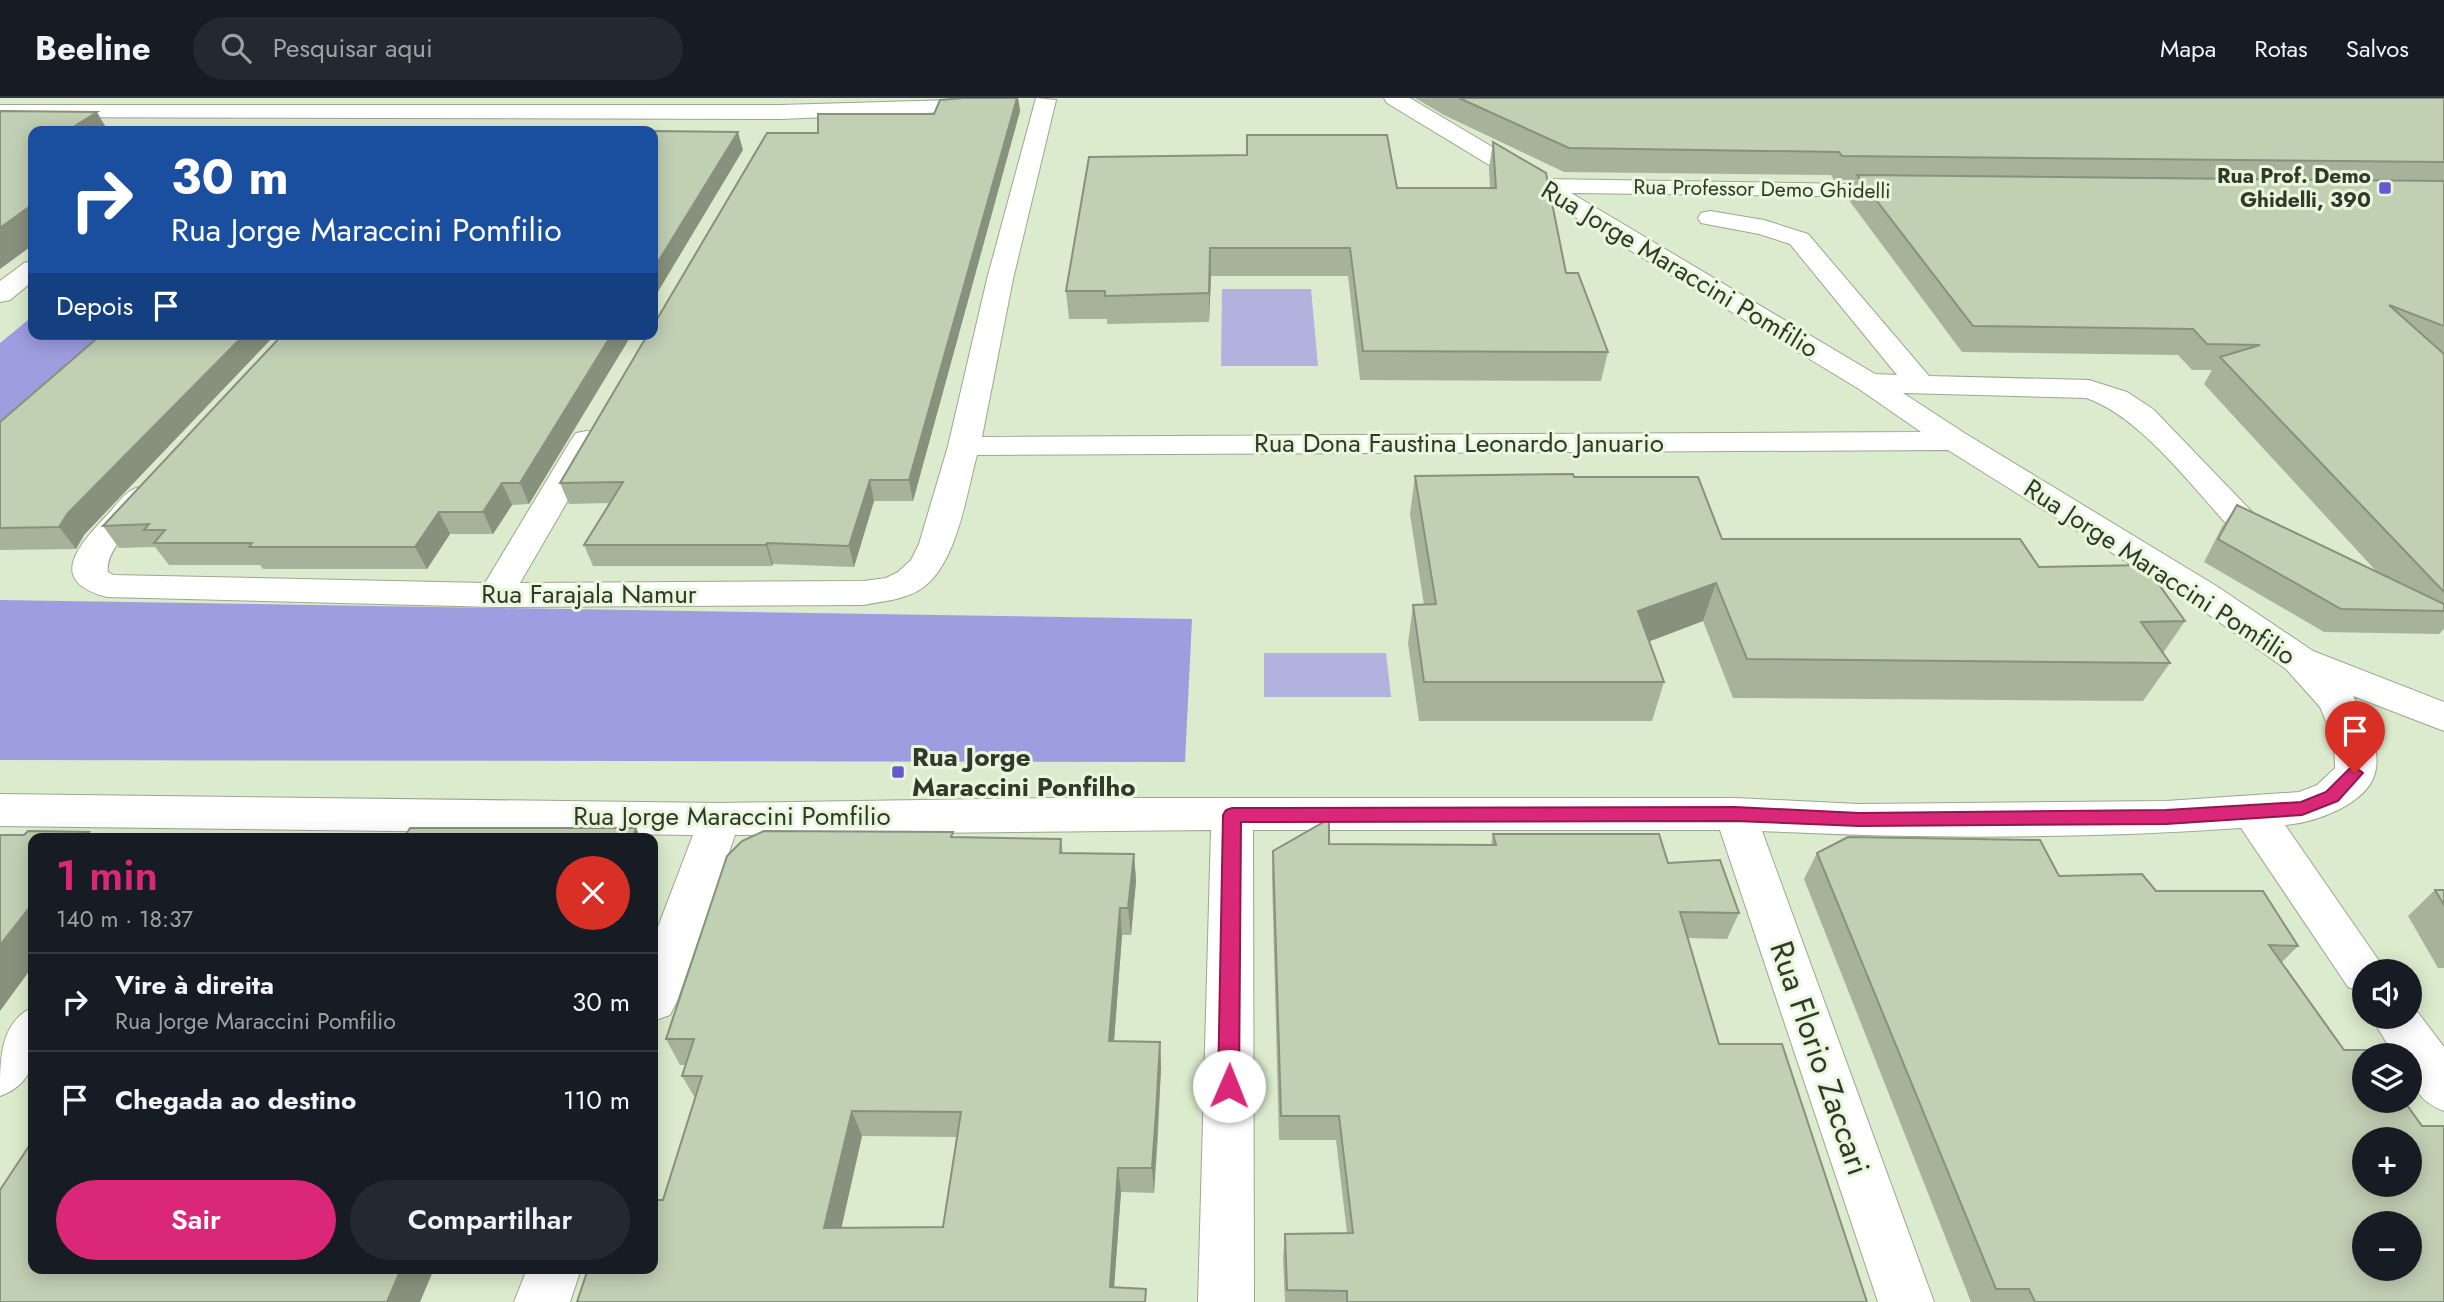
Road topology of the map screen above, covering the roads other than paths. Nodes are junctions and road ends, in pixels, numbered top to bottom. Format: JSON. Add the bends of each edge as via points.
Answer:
{"nodes":[{"id":1,"x":1395,"y":98,"type":"edge"},
{"id":2,"x":1033,"y":101,"type":"edge"},
{"id":3,"x":837,"y":104,"type":"edge"},
{"id":4,"x":896,"y":104,"type":"edge"},
{"id":5,"x":0,"y":111,"type":"edge"},
{"id":6,"x":240,"y":112,"type":"junction"},
{"id":7,"x":512,"y":112,"type":"junction"},
{"id":8,"x":780,"y":112,"type":"junction"},
{"id":9,"x":221,"y":126,"type":"edge"},
{"id":10,"x":499,"y":126,"type":"edge"},
{"id":11,"x":766,"y":136,"type":"edge"},
{"id":12,"x":1542,"y":186,"type":"junction"},
{"id":13,"x":1931,"y":191,"type":"edge"},
{"id":14,"x":1710,"y":218,"type":"dead end"},
{"id":15,"x":28,"y":273,"type":"edge"},
{"id":16,"x":0,"y":294,"type":"edge"},
{"id":17,"x":1869,"y":383,"type":"junction"},
{"id":18,"x":1919,"y":383,"type":"junction"},
{"id":19,"x":600,"y":417,"type":"edge"},
{"id":20,"x":1955,"y":441,"type":"junction"},
{"id":21,"x":964,"y":446,"type":"junction"},
{"id":22,"x":164,"y":475,"type":"edge"},
{"id":23,"x":2244,"y":523,"type":"edge"},
{"id":24,"x":496,"y":595,"type":"junction"},
{"id":25,"x":2299,"y":660,"type":"junction"},
{"id":26,"x":2444,"y":717,"type":"edge"},
{"id":27,"x":0,"y":810,"type":"edge"},
{"id":28,"x":2253,"y":813,"type":"junction"},
{"id":29,"x":1735,"y":814,"type":"junction"},
{"id":30,"x":1232,"y":815,"type":"junction"},
{"id":31,"x":720,"y":819,"type":"junction"},
{"id":32,"x":181,"y":825,"type":"edge"},
{"id":33,"x":2354,"y":959,"type":"edge"},
{"id":34,"x":658,"y":987,"type":"edge"},
{"id":35,"x":2403,"y":1029,"type":"edge"},
{"id":36,"x":28,"y":1035,"type":"edge"},
{"id":37,"x":0,"y":1074,"type":"edge"},
{"id":38,"x":2444,"y":1088,"type":"edge"},
{"id":39,"x":552,"y":1274,"type":"edge"},
{"id":40,"x":542,"y":1302,"type":"edge"},
{"id":41,"x":1226,"y":1302,"type":"edge"},
{"id":42,"x":1906,"y":1302,"type":"edge"}],
"edges":[{"from":1,"to":12,"type":"street","name":"Rua Jorge Maraccini Pomfilio"},
{"from":2,"to":4,"type":"street"},
{"from":2,"to":21,"type":"street","name":"Rua Farajala Namur"},
{"from":3,"to":4,"type":"street"},
{"from":3,"to":8,"type":"street"},
{"from":5,"to":6,"type":"street"},
{"from":6,"to":7,"type":"street"},
{"from":6,"to":9,"type":"street"},
{"from":7,"to":8,"type":"street"},
{"from":7,"to":10,"type":"street"},
{"from":8,"to":11,"type":"street"},
{"from":12,"to":13,"type":"street","name":"Rua Professor Demo Ghidelli"},
{"from":12,"to":17,"type":"street","name":"Rua Jorge Maraccini Pomfilio"},
{"from":14,"to":18,"type":"street","via":[[1764,227],[1799,239]]},
{"from":15,"to":16,"type":"street"},
{"from":17,"to":18,"type":"street"},
{"from":17,"to":20,"type":"street","name":"Rua Jorge Maraccini Pomfilio"},
{"from":18,"to":23,"type":"street","via":[[2089,389],[2116,398],[2142,415]]},
{"from":19,"to":24,"type":"street"},
{"from":20,"to":21,"type":"street","name":"Rua Dona Faustina Leonardo Januario"},
{"from":20,"to":25,"type":"street","name":"Rua Jorge Maraccini Pomfilio","via":[[2205,596]]},
{"from":21,"to":24,"type":"street","name":"Rua Farajala Namur","via":[[936,544],[925,566],[894,589],[864,593]]},
{"from":22,"to":24,"type":"street","name":"Rua Farajala Namur","via":[[98,545],[89,562],[91,578],[107,586]]},
{"from":25,"to":26,"type":"street"},
{"from":25,"to":28,"type":"street","name":"Rua Jorge Maraccini Pomfilio","via":[[2337,701],[2354,740],[2355,773],[2332,796],[2302,808]]},
{"from":27,"to":32,"type":"street","name":"Rua Jorge Maraccini Pomfilio"},
{"from":28,"to":29,"type":"street","name":"Rua Jorge Maraccini Pomfilio","via":[[1873,820]]},
{"from":28,"to":33,"type":"street"},
{"from":29,"to":30,"type":"street","name":"Rua Jorge Maraccini Pomfilio"},
{"from":29,"to":42,"type":"street","name":"Rua Florio Zaccari"},
{"from":30,"to":31,"type":"street","name":"Rua Jorge Maraccini Pomfilio"},
{"from":30,"to":41,"type":"street"},
{"from":31,"to":32,"type":"street","name":"Rua Jorge Maraccini Pomfilio"},
{"from":31,"to":34,"type":"street"},
{"from":35,"to":38,"type":"street"},
{"from":36,"to":37,"type":"street"},
{"from":39,"to":40,"type":"street"}]}
